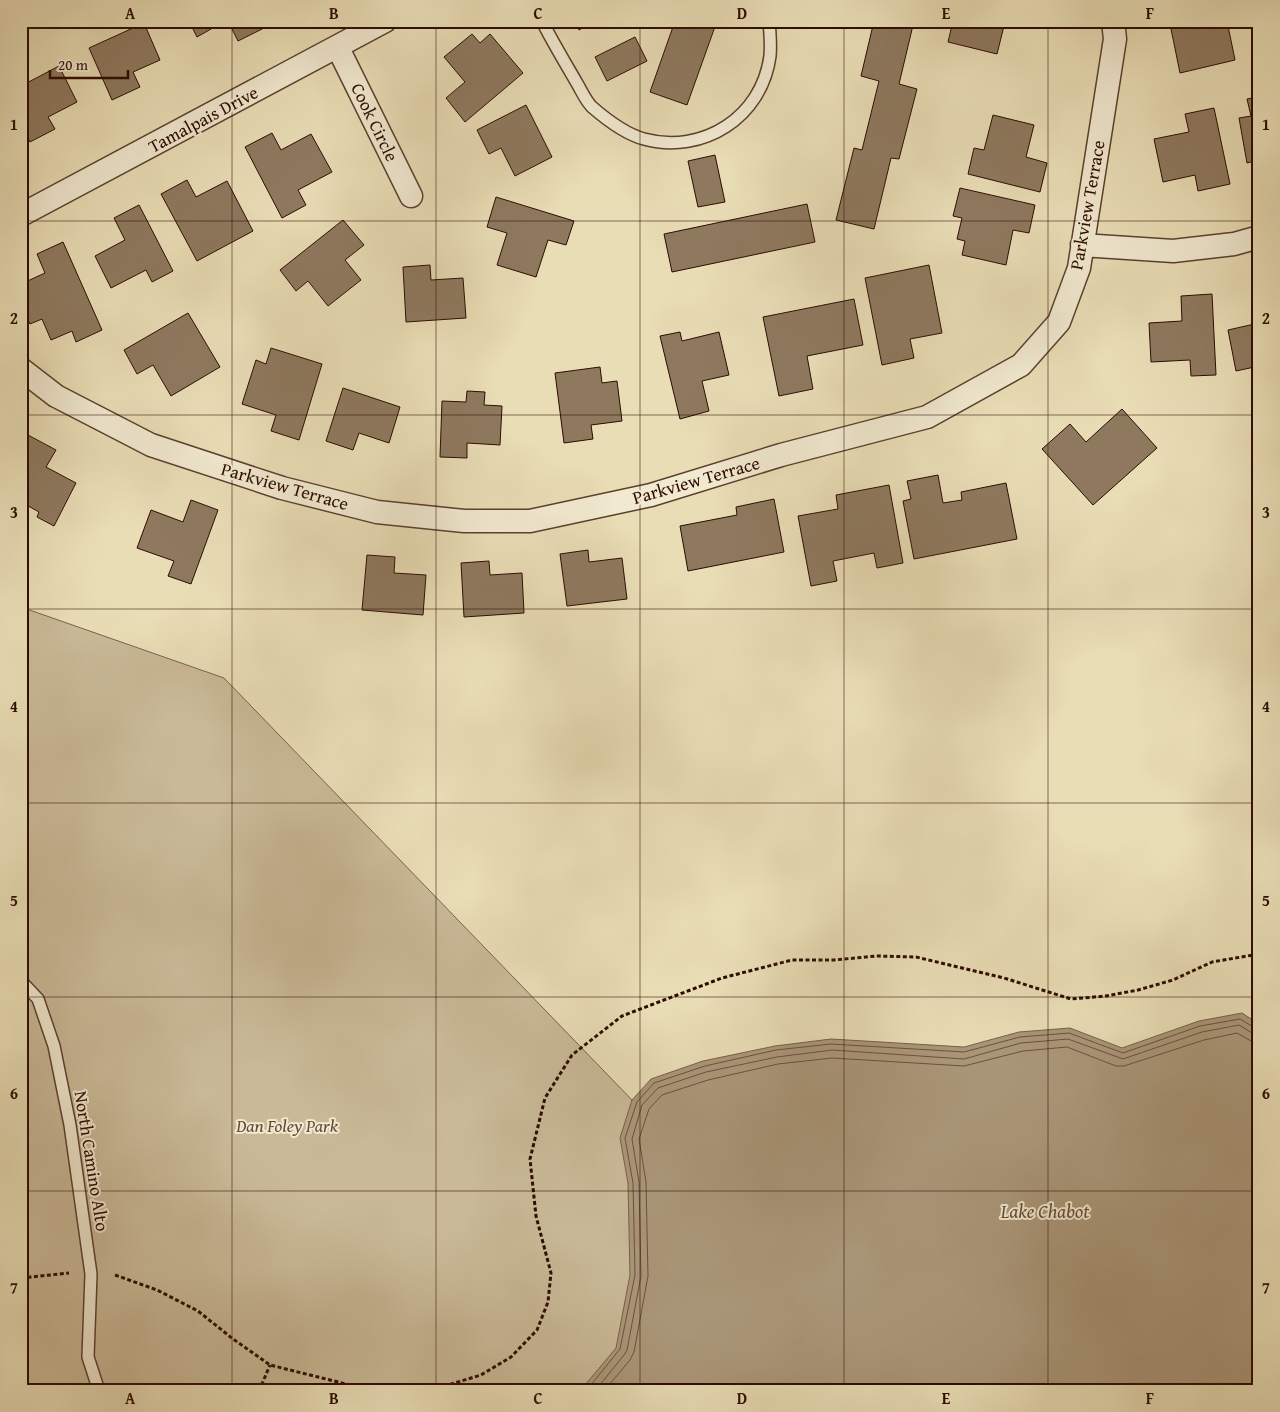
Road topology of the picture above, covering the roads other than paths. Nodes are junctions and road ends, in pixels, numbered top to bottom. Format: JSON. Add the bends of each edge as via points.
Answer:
{"nodes":[{"id":1,"x":385,"y":21,"type":"edge"},
{"id":2,"x":542,"y":21,"type":"edge"},
{"id":3,"x":770,"y":21,"type":"edge"},
{"id":4,"x":1113,"y":21,"type":"edge"},
{"id":5,"x":338,"y":48,"type":"junction"},
{"id":6,"x":411,"y":196,"type":"dead end"},
{"id":7,"x":21,"y":215,"type":"edge"},
{"id":8,"x":1259,"y":237,"type":"edge"},
{"id":9,"x":1082,"y":245,"type":"junction"},
{"id":10,"x":21,"y":368,"type":"edge"},
{"id":11,"x":21,"y":980,"type":"edge"},
{"id":12,"x":99,"y":1391,"type":"edge"}],
"edges":[{"from":1,"to":5,"type":"street","name":"Tamalpais Drive"},
{"from":2,"to":3,"type":"lane","via":[[590,105],[616,126],[643,139],[665,143],[686,143],[711,135],[733,122],[750,106],[762,84],[770,56]]},
{"from":4,"to":9,"type":"street","name":"Parkview Terrace","via":[[1115,40]]},
{"from":5,"to":6,"type":"street","name":"Cook Circle"},
{"from":5,"to":7,"type":"street","name":"Tamalpais Drive"},
{"from":8,"to":9,"type":"street","via":[[1234,244],[1172,250]]},
{"from":9,"to":10,"type":"street","name":"Parkview Terrace","via":[[1079,268],[1059,322],[1021,365],[927,418],[781,455],[651,495],[530,521],[464,521],[377,512],[282,488],[150,445],[56,396]]},
{"from":11,"to":12,"type":"lane","name":"North Camino Alto","via":[[38,999],[54,1046],[70,1124],[91,1274],[88,1357]]}]}
